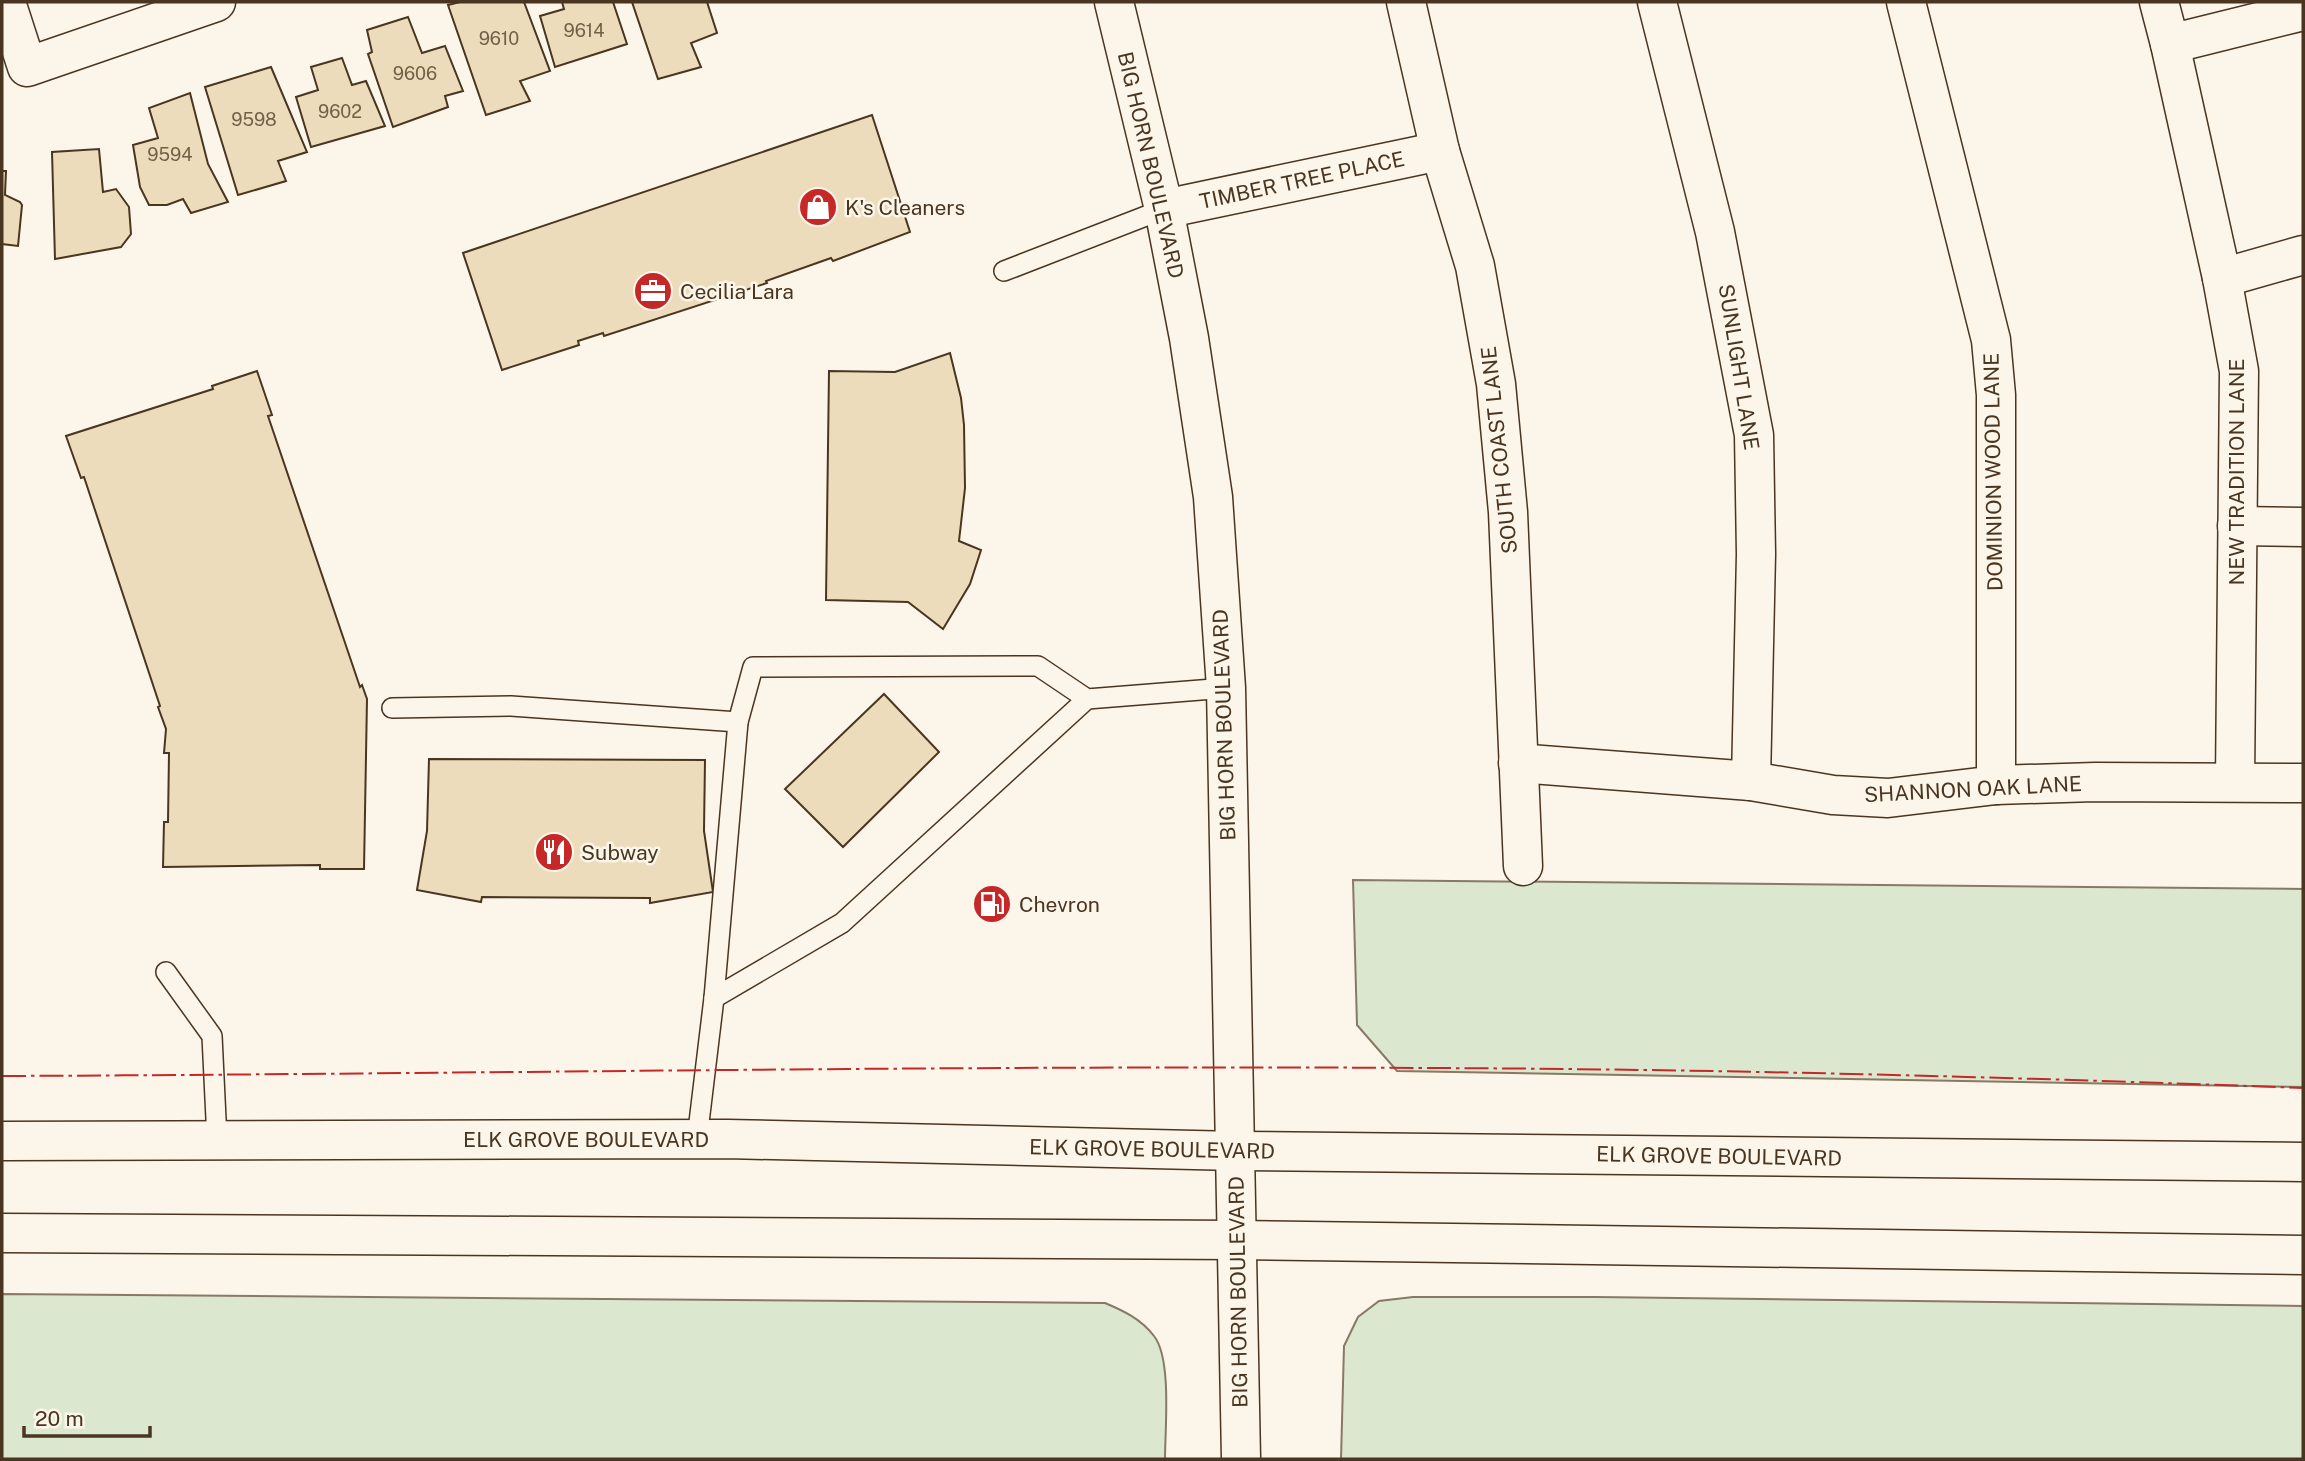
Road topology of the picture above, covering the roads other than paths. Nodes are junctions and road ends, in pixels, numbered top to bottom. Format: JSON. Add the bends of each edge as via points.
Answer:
{"nodes":[{"id":1,"x":6,"y":2,"type":"edge"},
{"id":2,"x":216,"y":2,"type":"edge"},
{"id":3,"x":1114,"y":2,"type":"edge"},
{"id":4,"x":1406,"y":2,"type":"edge"},
{"id":5,"x":1657,"y":2,"type":"edge"},
{"id":6,"x":1906,"y":2,"type":"edge"},
{"id":7,"x":2159,"y":2,"type":"edge"},
{"id":8,"x":2303,"y":11,"type":"edge"},
{"id":9,"x":2170,"y":44,"type":"junction"},
{"id":10,"x":1440,"y":151,"type":"junction"},
{"id":11,"x":1164,"y":209,"type":"junction"},
{"id":12,"x":2303,"y":255,"type":"edge"},
{"id":13,"x":1004,"y":271,"type":"dead end"},
{"id":14,"x":2222,"y":278,"type":"junction"},
{"id":15,"x":2237,"y":526,"type":"junction"},
{"id":16,"x":2303,"y":527,"type":"edge"},
{"id":17,"x":1226,"y":688,"type":"junction"},
{"id":18,"x":1087,"y":699,"type":"junction"},
{"id":19,"x":393,"y":708,"type":"dead end"},
{"id":20,"x":738,"y":722,"type":"junction"},
{"id":21,"x":1518,"y":762,"type":"junction"},
{"id":22,"x":1751,"y":781,"type":"junction"},
{"id":23,"x":2235,"y":782,"type":"junction"},
{"id":24,"x":2303,"y":783,"type":"edge"},
{"id":25,"x":1996,"y":786,"type":"junction"},
{"id":26,"x":1523,"y":866,"type":"dead end"},
{"id":27,"x":166,"y":972,"type":"dead end"},
{"id":28,"x":714,"y":998,"type":"junction"},
{"id":29,"x":697,"y":1139,"type":"junction"},
{"id":30,"x":217,"y":1140,"type":"junction"},
{"id":31,"x":2,"y":1141,"type":"edge"},
{"id":32,"x":1236,"y":1151,"type":"junction"},
{"id":33,"x":2303,"y":1162,"type":"edge"},
{"id":34,"x":2,"y":1233,"type":"edge"},
{"id":35,"x":1238,"y":1240,"type":"junction"},
{"id":36,"x":2303,"y":1255,"type":"edge"},
{"id":37,"x":1241,"y":1459,"type":"edge"}],
"edges":[{"from":1,"to":2,"type":"main road","via":[[27,67]]},
{"from":3,"to":11,"type":"main road","name":"BIG HORN BOULEVARD"},
{"from":4,"to":10,"type":"main road","name":"SOUTH COAST LANE"},
{"from":5,"to":22,"type":"main road","name":"SUNLIGHT LANE","via":[[1715,232],[1754,435]]},
{"from":6,"to":25,"type":"main road","name":"DOMINION WOOD LANE","via":[[1991,340],[1996,396]]},
{"from":7,"to":9,"type":"main road","name":"NEW TRADITION LANE"},
{"from":8,"to":9,"type":"main road"},
{"from":9,"to":14,"type":"main road","name":"NEW TRADITION LANE"},
{"from":10,"to":11,"type":"main road","name":"TIMBER TREE PLACE"},
{"from":10,"to":21,"type":"main road","name":"SOUTH COAST LANE","via":[[1475,266],[1496,384],[1508,512]]},
{"from":11,"to":13,"type":"lane"},
{"from":11,"to":17,"type":"main road","name":"BIG HORN BOULEVARD","via":[[1213,497]]},
{"from":12,"to":14,"type":"main road"},
{"from":14,"to":15,"type":"main road","name":"NEW TRADITION LANE","via":[[2239,371]]},
{"from":15,"to":16,"type":"main road"},
{"from":15,"to":23,"type":"main road","name":"NEW TRADITION LANE"},
{"from":17,"to":18,"type":"lane"},
{"from":17,"to":32,"type":"main road","name":"BIG HORN BOULEVARD"},
{"from":18,"to":20,"type":"lane","via":[[1038,666],[753,667]]},
{"from":18,"to":28,"type":"lane","via":[[842,923]]},
{"from":19,"to":20,"type":"lane","via":[[511,706]]},
{"from":20,"to":28,"type":"lane"},
{"from":21,"to":22,"type":"main road","name":"SHANNON OAK LANE"},
{"from":21,"to":26,"type":"main road","name":"SOUTH COAST LANE"},
{"from":22,"to":25,"type":"main road","name":"SHANNON OAK LANE","via":[[1888,798]]},
{"from":23,"to":24,"type":"main road","name":"SHANNON OAK LANE"},
{"from":23,"to":25,"type":"main road","name":"SHANNON OAK LANE"},
{"from":27,"to":30,"type":"lane","via":[[212,1036]]},
{"from":28,"to":29,"type":"lane"},
{"from":29,"to":30,"type":"main road","name":"ELK GROVE BOULEVARD"},
{"from":29,"to":32,"type":"main road","name":"ELK GROVE BOULEVARD"},
{"from":30,"to":31,"type":"main road","name":"ELK GROVE BOULEVARD"},
{"from":32,"to":33,"type":"main road","name":"ELK GROVE BOULEVARD"},
{"from":32,"to":35,"type":"main road","name":"BIG HORN BOULEVARD"},
{"from":34,"to":35,"type":"main road"},
{"from":35,"to":36,"type":"main road"},
{"from":35,"to":37,"type":"main road","name":"BIG HORN BOULEVARD"}]}
